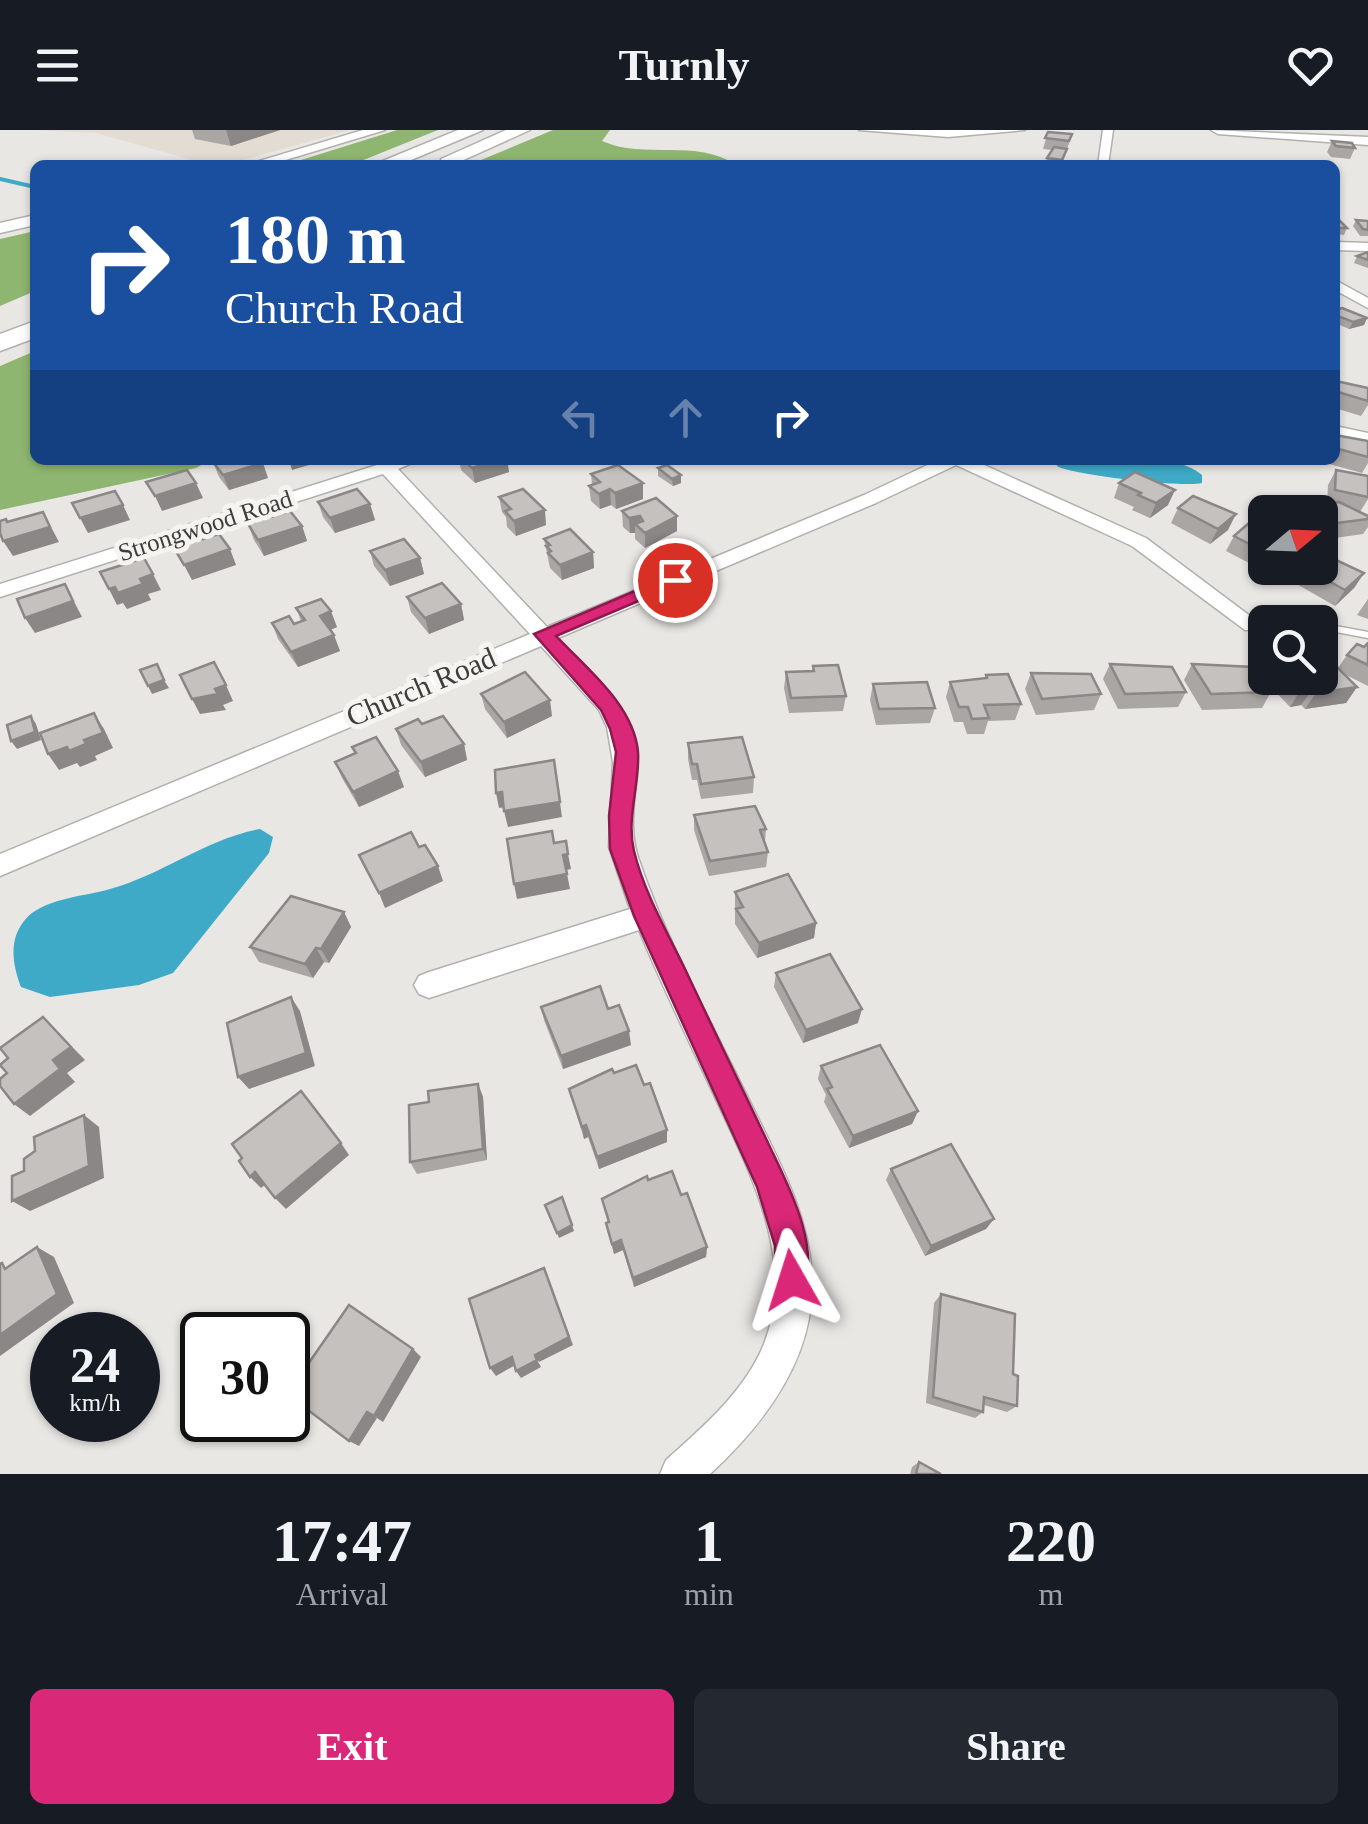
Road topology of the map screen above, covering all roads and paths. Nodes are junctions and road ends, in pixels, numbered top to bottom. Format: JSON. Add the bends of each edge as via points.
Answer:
{"nodes":[{"id":1,"x":378,"y":130,"type":"edge"},
{"id":2,"x":474,"y":130,"type":"edge"},
{"id":3,"x":521,"y":130,"type":"edge"},
{"id":4,"x":864,"y":130,"type":"edge"},
{"id":5,"x":1020,"y":130,"type":"edge"},
{"id":6,"x":1108,"y":130,"type":"edge"},
{"id":7,"x":1218,"y":130,"type":"edge"},
{"id":8,"x":1368,"y":141,"type":"edge"},
{"id":9,"x":271,"y":160,"type":"edge"},
{"id":10,"x":395,"y":160,"type":"edge"},
{"id":11,"x":446,"y":160,"type":"edge"},
{"id":12,"x":1104,"y":160,"type":"edge"},
{"id":13,"x":30,"y":221,"type":"edge"},
{"id":14,"x":0,"y":228,"type":"edge"},
{"id":15,"x":1340,"y":246,"type":"edge"},
{"id":16,"x":1368,"y":248,"type":"edge"},
{"id":17,"x":1340,"y":287,"type":"edge"},
{"id":18,"x":1368,"y":304,"type":"edge"},
{"id":19,"x":30,"y":331,"type":"edge"},
{"id":20,"x":0,"y":343,"type":"edge"},
{"id":21,"x":1340,"y":431,"type":"edge"},
{"id":22,"x":1368,"y":438,"type":"edge"},
{"id":23,"x":383,"y":465,"type":"edge"},
{"id":24,"x":387,"y":465,"type":"edge"},
{"id":25,"x":945,"y":465,"type":"edge"},
{"id":26,"x":967,"y":465,"type":"edge"},
{"id":27,"x":0,"y":591,"type":"edge"},
{"id":28,"x":1248,"y":619,"type":"edge"},
{"id":29,"x":1338,"y":630,"type":"edge"},
{"id":30,"x":544,"y":634,"type":"junction"},
{"id":31,"x":1368,"y":636,"type":"edge"},
{"id":32,"x":0,"y":865,"type":"edge"},
{"id":33,"x":646,"y":916,"type":"junction"},
{"id":34,"x":429,"y":985,"type":"dead end"},
{"id":35,"x":680,"y":1474,"type":"edge"}],
"edges":[{"from":1,"to":9,"type":"main road"},
{"from":2,"to":10,"type":"highway"},
{"from":3,"to":11,"type":"highway"},
{"from":4,"to":5,"type":"street"},
{"from":6,"to":12,"type":"street"},
{"from":7,"to":8,"type":"main road"},
{"from":13,"to":14,"type":"main road"},
{"from":15,"to":16,"type":"street"},
{"from":17,"to":18,"type":"street"},
{"from":19,"to":20,"type":"highway"},
{"from":21,"to":22,"type":"street"},
{"from":23,"to":27,"type":"street","name":"Strongwood Road"},
{"from":24,"to":30,"type":"street"},
{"from":25,"to":30,"type":"street","name":"Church Road"},
{"from":26,"to":28,"type":"street","via":[[1139,542]]},
{"from":29,"to":31,"type":"lane"},
{"from":30,"to":32,"type":"street","name":"Church Road"},
{"from":30,"to":33,"type":"street","via":[[609,706],[621,729],[627,752],[622,849]]},
{"from":33,"to":34,"type":"street"},
{"from":33,"to":35,"type":"street","via":[[772,1184],[791,1246],[792,1313],[768,1376],[740,1421]]}]}
